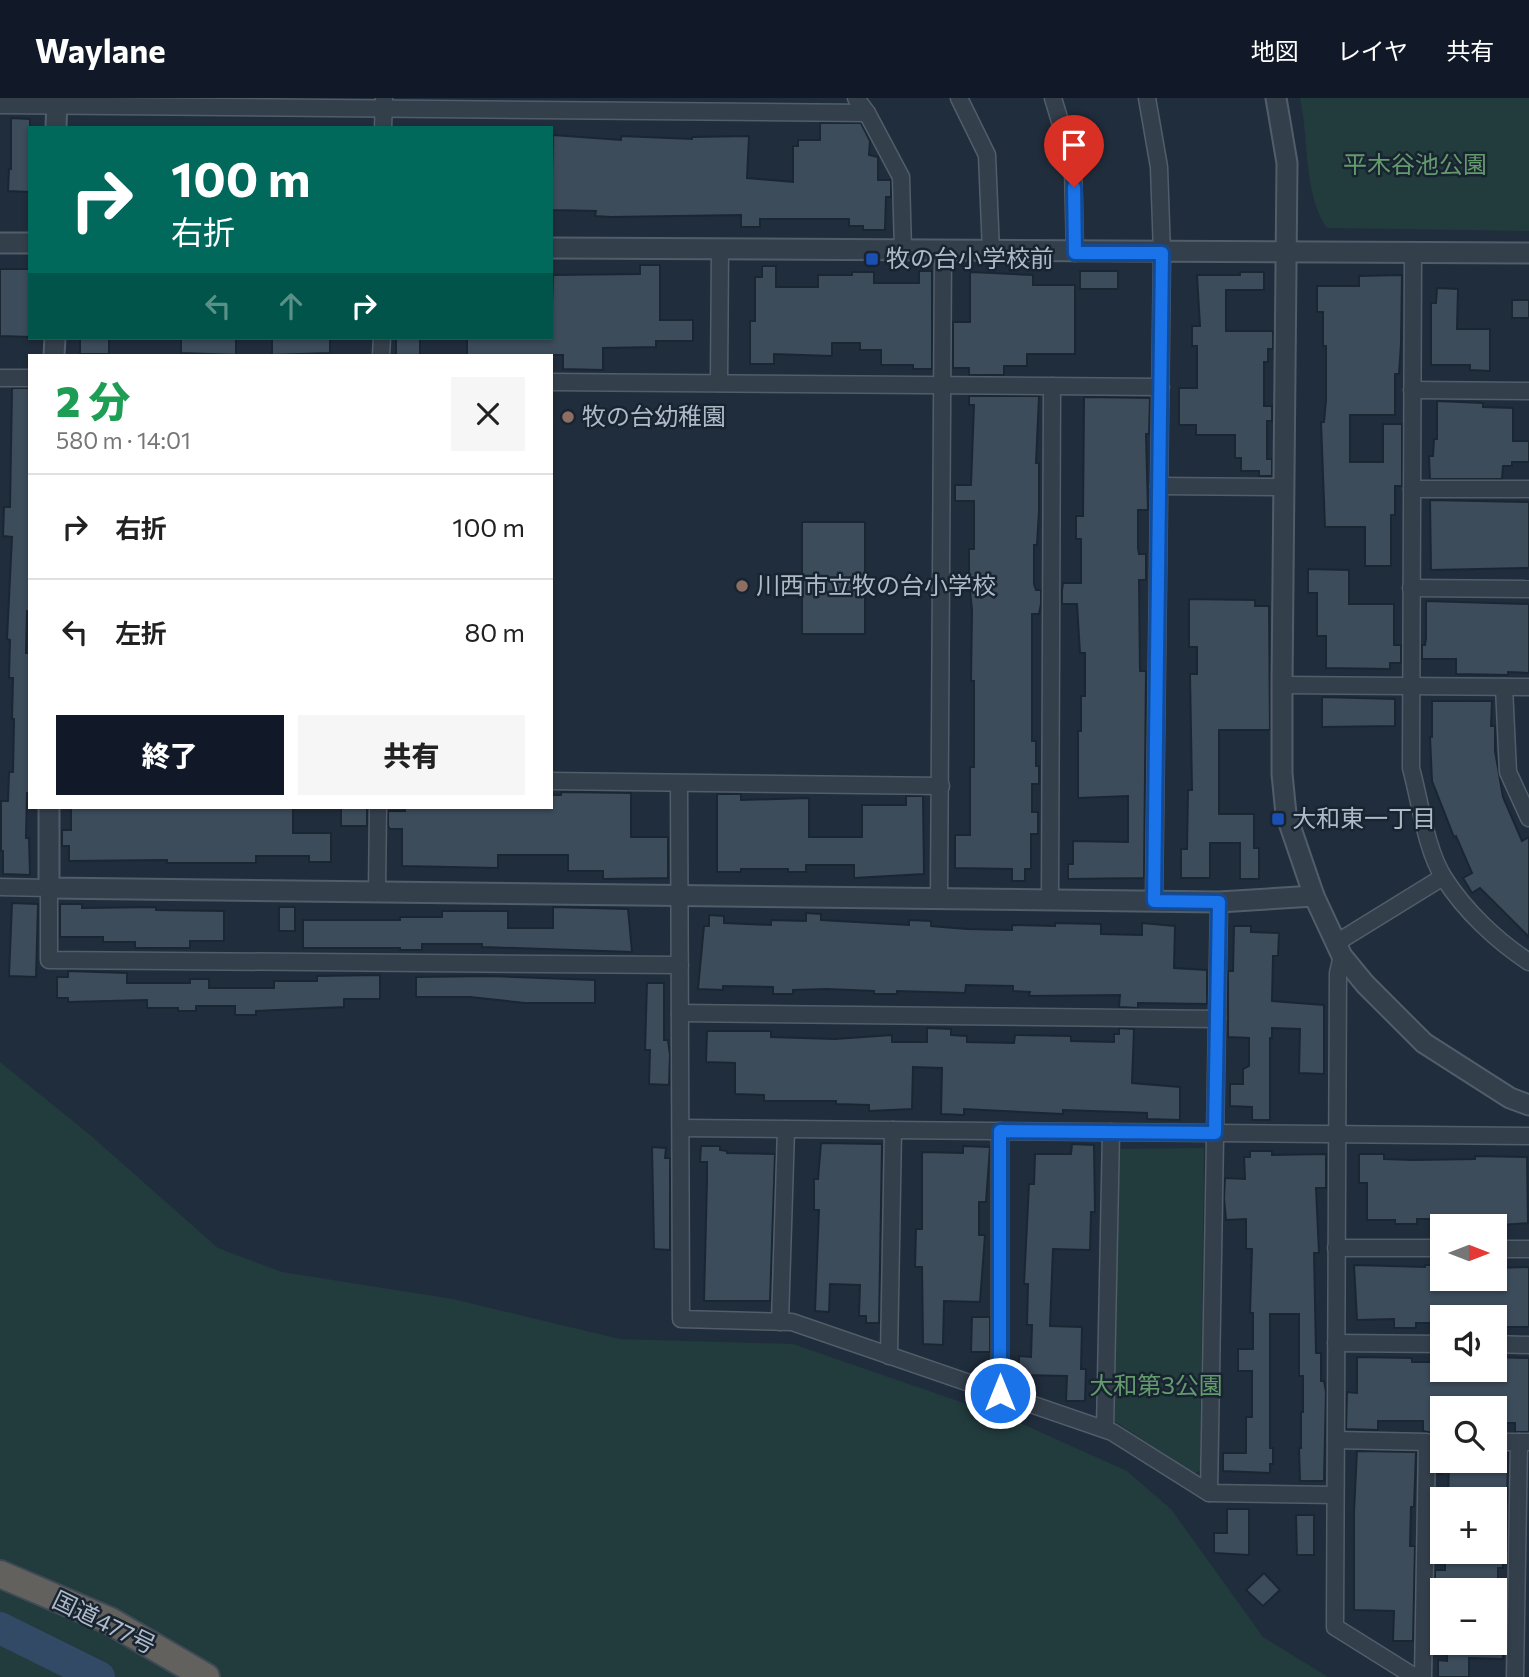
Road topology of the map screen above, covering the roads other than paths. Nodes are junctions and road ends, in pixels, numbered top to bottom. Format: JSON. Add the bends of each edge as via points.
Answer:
{"nodes":[{"id":1,"x":856,"y":98,"type":"edge"},
{"id":2,"x":959,"y":98,"type":"edge"},
{"id":3,"x":1053,"y":98,"type":"edge"},
{"id":4,"x":1147,"y":98,"type":"edge"},
{"id":5,"x":1276,"y":98,"type":"edge"},
{"id":6,"x":57,"y":102,"type":"edge"},
{"id":7,"x":174,"y":102,"type":"edge"},
{"id":8,"x":281,"y":103,"type":"edge"},
{"id":9,"x":384,"y":103,"type":"edge"},
{"id":10,"x":0,"y":105,"type":"edge"},
{"id":11,"x":867,"y":113,"type":"junction"},
{"id":12,"x":57,"y":126,"type":"edge"},
{"id":13,"x":383,"y":126,"type":"edge"},
{"id":14,"x":0,"y":243,"type":"edge"},
{"id":15,"x":28,"y":243,"type":"edge"},
{"id":16,"x":553,"y":248,"type":"edge"},
{"id":17,"x":720,"y":250,"type":"junction"},
{"id":18,"x":902,"y":251,"type":"junction"},
{"id":19,"x":943,"y":251,"type":"junction"},
{"id":20,"x":1286,"y":251,"type":"junction"},
{"id":21,"x":991,"y":252,"type":"junction"},
{"id":22,"x":1075,"y":253,"type":"junction"},
{"id":23,"x":1162,"y":253,"type":"junction"},
{"id":24,"x":1413,"y":253,"type":"junction"},
{"id":25,"x":1529,"y":253,"type":"edge"},
{"id":26,"x":0,"y":378,"type":"edge"},
{"id":27,"x":28,"y":378,"type":"edge"},
{"id":28,"x":553,"y":382,"type":"edge"},
{"id":29,"x":719,"y":383,"type":"junction"},
{"id":30,"x":945,"y":385,"type":"junction"},
{"id":31,"x":1052,"y":386,"type":"junction"},
{"id":32,"x":1161,"y":387,"type":"junction"},
{"id":33,"x":1412,"y":390,"type":"junction"},
{"id":34,"x":1529,"y":391,"type":"edge"},
{"id":35,"x":1160,"y":486,"type":"junction"},
{"id":36,"x":1283,"y":487,"type":"junction"},
{"id":37,"x":1412,"y":489,"type":"junction"},
{"id":38,"x":1529,"y":489,"type":"edge"},
{"id":39,"x":1410,"y":588,"type":"junction"},
{"id":40,"x":1529,"y":589,"type":"edge"},
{"id":41,"x":1282,"y":685,"type":"junction"},
{"id":42,"x":1410,"y":686,"type":"junction"},
{"id":43,"x":1504,"y":687,"type":"junction"},
{"id":44,"x":1529,"y":687,"type":"edge"},
{"id":45,"x":553,"y":781,"type":"edge"},
{"id":46,"x":679,"y":783,"type":"junction"},
{"id":47,"x":940,"y":786,"type":"junction"},
{"id":48,"x":49,"y":809,"type":"edge"},
{"id":49,"x":378,"y":809,"type":"edge"},
{"id":50,"x":1529,"y":818,"type":"edge"},
{"id":51,"x":1443,"y":877,"type":"junction"},
{"id":52,"x":0,"y":887,"type":"edge"},
{"id":53,"x":49,"y":888,"type":"junction"},
{"id":54,"x":377,"y":891,"type":"junction"},
{"id":55,"x":1314,"y":896,"type":"junction"},
{"id":56,"x":680,"y":897,"type":"junction"},
{"id":57,"x":939,"y":898,"type":"junction"},
{"id":58,"x":1050,"y":899,"type":"junction"},
{"id":59,"x":1154,"y":901,"type":"junction"},
{"id":60,"x":1219,"y":902,"type":"junction"},
{"id":61,"x":1339,"y":949,"type":"junction"},
{"id":62,"x":1529,"y":962,"type":"edge"},
{"id":63,"x":680,"y":965,"type":"junction"},
{"id":64,"x":680,"y":1013,"type":"junction"},
{"id":65,"x":1217,"y":1019,"type":"junction"},
{"id":66,"x":1529,"y":1105,"type":"edge"},
{"id":67,"x":681,"y":1128,"type":"junction"},
{"id":68,"x":786,"y":1129,"type":"junction"},
{"id":69,"x":893,"y":1130,"type":"junction"},
{"id":70,"x":1000,"y":1131,"type":"junction"},
{"id":71,"x":1111,"y":1132,"type":"junction"},
{"id":72,"x":1215,"y":1133,"type":"junction"},
{"id":73,"x":1337,"y":1134,"type":"junction"},
{"id":74,"x":1529,"y":1136,"type":"edge"},
{"id":75,"x":1336,"y":1248,"type":"junction"},
{"id":76,"x":1430,"y":1248,"type":"edge"},
{"id":77,"x":1507,"y":1249,"type":"edge"},
{"id":78,"x":1529,"y":1249,"type":"edge"},
{"id":79,"x":780,"y":1322,"type":"junction"},
{"id":80,"x":1336,"y":1343,"type":"junction"},
{"id":81,"x":1430,"y":1344,"type":"edge"},
{"id":82,"x":1507,"y":1344,"type":"edge"},
{"id":83,"x":1529,"y":1345,"type":"edge"},
{"id":84,"x":890,"y":1356,"type":"junction"},
{"id":85,"x":1000,"y":1393,"type":"junction"},
{"id":86,"x":1105,"y":1429,"type":"junction"},
{"id":87,"x":1336,"y":1440,"type":"junction"},
{"id":88,"x":1430,"y":1442,"type":"edge"},
{"id":89,"x":1524,"y":1442,"type":"edge"},
{"id":90,"x":1433,"y":1473,"type":"edge"},
{"id":91,"x":1209,"y":1493,"type":"junction"},
{"id":92,"x":1335,"y":1495,"type":"junction"},
{"id":93,"x":0,"y":1574,"type":"edge"},
{"id":94,"x":206,"y":1677,"type":"edge"},
{"id":95,"x":1415,"y":1677,"type":"edge"},
{"id":96,"x":1423,"y":1677,"type":"edge"},
{"id":97,"x":1515,"y":1677,"type":"edge"}],
"edges":[{"from":1,"to":11,"type":"street"},
{"from":2,"to":21,"type":"street","via":[[987,155]]},
{"from":3,"to":22,"type":"street","via":[[1073,165]]},
{"from":4,"to":23,"type":"street","via":[[1159,167]]},
{"from":5,"to":20,"type":"street","via":[[1287,163]]},
{"from":6,"to":7,"type":"street"},
{"from":6,"to":10,"type":"street"},
{"from":6,"to":12,"type":"street"},
{"from":7,"to":8,"type":"street"},
{"from":8,"to":9,"type":"street"},
{"from":9,"to":11,"type":"street"},
{"from":9,"to":13,"type":"street"},
{"from":11,"to":18,"type":"street","via":[[901,177]]},
{"from":14,"to":15,"type":"street"},
{"from":16,"to":17,"type":"street"},
{"from":17,"to":18,"type":"street"},
{"from":17,"to":29,"type":"street"},
{"from":18,"to":19,"type":"street"},
{"from":19,"to":21,"type":"street"},
{"from":19,"to":30,"type":"street"},
{"from":20,"to":23,"type":"street"},
{"from":20,"to":24,"type":"street"},
{"from":20,"to":36,"type":"street"},
{"from":21,"to":22,"type":"street"},
{"from":22,"to":23,"type":"street"},
{"from":23,"to":32,"type":"street"},
{"from":24,"to":25,"type":"street"},
{"from":24,"to":33,"type":"street"},
{"from":26,"to":27,"type":"street"},
{"from":28,"to":29,"type":"street"},
{"from":29,"to":30,"type":"street"},
{"from":30,"to":31,"type":"street"},
{"from":30,"to":47,"type":"street"},
{"from":31,"to":32,"type":"street"},
{"from":31,"to":58,"type":"street"},
{"from":32,"to":35,"type":"street"},
{"from":33,"to":34,"type":"street"},
{"from":33,"to":37,"type":"street"},
{"from":35,"to":36,"type":"street"},
{"from":35,"to":59,"type":"street"},
{"from":36,"to":41,"type":"street"},
{"from":37,"to":38,"type":"street"},
{"from":37,"to":39,"type":"street"},
{"from":39,"to":40,"type":"street"},
{"from":39,"to":42,"type":"street"},
{"from":41,"to":42,"type":"street"},
{"from":41,"to":55,"type":"street","via":[[1286,814]]},
{"from":42,"to":43,"type":"street"},
{"from":42,"to":51,"type":"street","via":[[1411,768]]},
{"from":43,"to":44,"type":"street"},
{"from":43,"to":50,"type":"street","via":[[1508,772]]},
{"from":45,"to":46,"type":"street"},
{"from":46,"to":47,"type":"street"},
{"from":46,"to":56,"type":"street"},
{"from":47,"to":57,"type":"street"},
{"from":48,"to":53,"type":"street"},
{"from":49,"to":54,"type":"street"},
{"from":51,"to":61,"type":"street"},
{"from":51,"to":62,"type":"street","via":[[1504,945]]},
{"from":52,"to":53,"type":"street"},
{"from":53,"to":54,"type":"street"},
{"from":53,"to":63,"type":"street","via":[[49,960]]},
{"from":54,"to":56,"type":"street"},
{"from":55,"to":60,"type":"street"},
{"from":55,"to":61,"type":"street"},
{"from":56,"to":57,"type":"street"},
{"from":56,"to":63,"type":"street"},
{"from":57,"to":58,"type":"street"},
{"from":58,"to":59,"type":"street"},
{"from":59,"to":60,"type":"street"},
{"from":60,"to":65,"type":"street"},
{"from":61,"to":66,"type":"street","via":[[1365,984],[1424,1043],[1510,1098]]},
{"from":61,"to":73,"type":"street"},
{"from":63,"to":64,"type":"street"},
{"from":64,"to":65,"type":"street"},
{"from":64,"to":67,"type":"street"},
{"from":65,"to":72,"type":"street"},
{"from":67,"to":68,"type":"street"},
{"from":67,"to":79,"type":"street","via":[[681,1319]]},
{"from":68,"to":69,"type":"street"},
{"from":68,"to":79,"type":"street"},
{"from":69,"to":70,"type":"street"},
{"from":69,"to":84,"type":"street"},
{"from":70,"to":71,"type":"street"},
{"from":70,"to":85,"type":"street"},
{"from":71,"to":72,"type":"street"},
{"from":71,"to":86,"type":"street"},
{"from":72,"to":73,"type":"street"},
{"from":72,"to":91,"type":"street"},
{"from":73,"to":74,"type":"street"},
{"from":73,"to":75,"type":"street"},
{"from":75,"to":76,"type":"street"},
{"from":75,"to":80,"type":"street"},
{"from":77,"to":78,"type":"street"},
{"from":79,"to":84,"type":"street","via":[[792,1322]]},
{"from":80,"to":81,"type":"street"},
{"from":80,"to":87,"type":"street"},
{"from":82,"to":83,"type":"street"},
{"from":84,"to":85,"type":"street"},
{"from":85,"to":86,"type":"street"},
{"from":86,"to":91,"type":"street"},
{"from":87,"to":88,"type":"street"},
{"from":87,"to":92,"type":"street"},
{"from":89,"to":97,"type":"street"},
{"from":90,"to":96,"type":"street"},
{"from":91,"to":92,"type":"street"},
{"from":92,"to":95,"type":"street","via":[[1335,1627]]},
{"from":93,"to":94,"type":"highway","name":"国道477号","via":[[110,1621]]}]}
